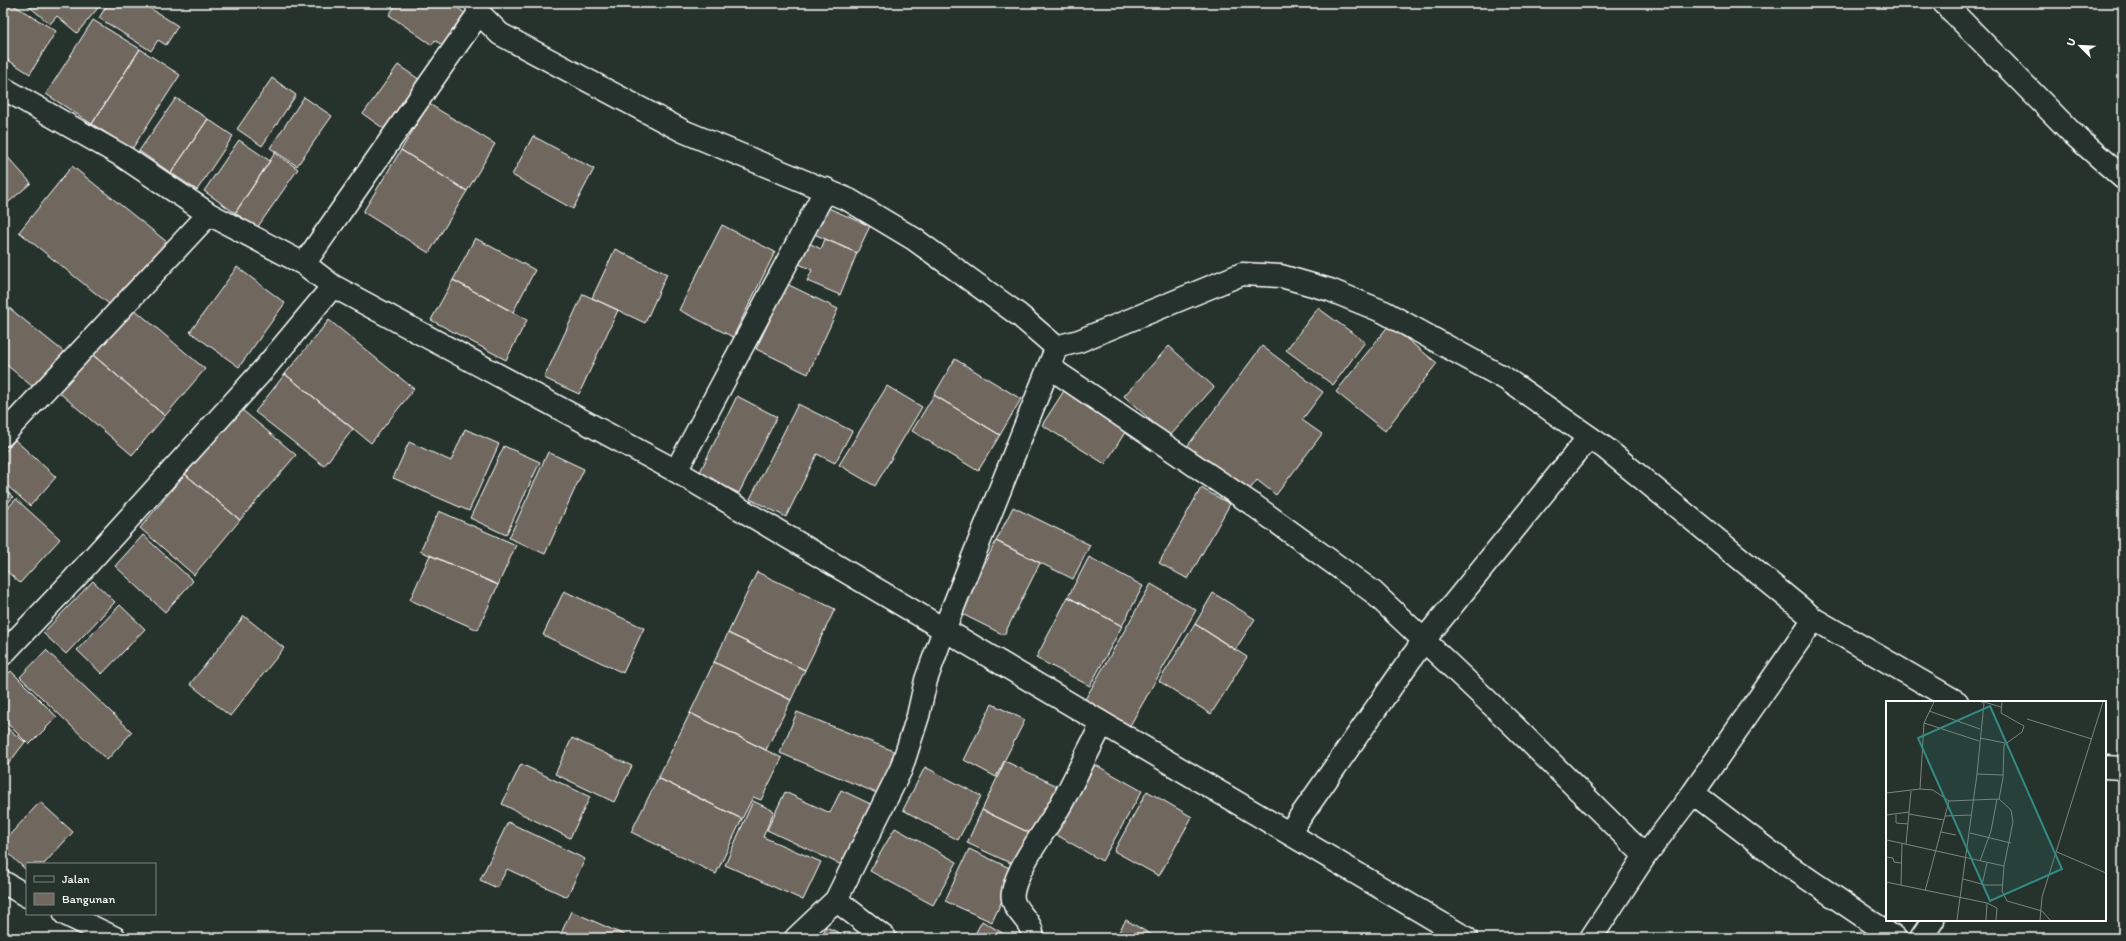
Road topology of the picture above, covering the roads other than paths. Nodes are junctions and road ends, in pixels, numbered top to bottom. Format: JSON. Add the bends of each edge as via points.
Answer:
{"nodes":[{"id":1,"x":1944,"y":3,"type":"edge"},
{"id":2,"x":477,"y":8,"type":"edge"},
{"id":3,"x":3,"y":88,"type":"edge"},
{"id":4,"x":2123,"y":178,"type":"edge"},
{"id":5,"x":826,"y":190,"type":"junction"},
{"id":6,"x":209,"y":214,"type":"junction"},
{"id":7,"x":304,"y":264,"type":"junction"},
{"id":8,"x":334,"y":286,"type":"junction"},
{"id":9,"x":1053,"y":357,"type":"junction"},
{"id":10,"x":3,"y":435,"type":"edge"},
{"id":11,"x":1589,"y":437,"type":"junction"},
{"id":12,"x":676,"y":471,"type":"junction"},
{"id":13,"x":1814,"y":619,"type":"junction"},
{"id":14,"x":944,"y":630,"type":"junction"},
{"id":15,"x":1424,"y":640,"type":"junction"},
{"id":16,"x":3,"y":654,"type":"edge"},
{"id":17,"x":1955,"y":701,"type":"edge"},
{"id":18,"x":1102,"y":724,"type":"junction"},
{"id":19,"x":2106,"y":767,"type":"edge"},
{"id":20,"x":2123,"y":768,"type":"edge"},
{"id":21,"x":1693,"y":793,"type":"junction"},
{"id":22,"x":1289,"y":833,"type":"junction"},
{"id":23,"x":1645,"y":856,"type":"junction"},
{"id":24,"x":3,"y":882,"type":"edge"},
{"id":25,"x":26,"y":895,"type":"edge"},
{"id":26,"x":836,"y":900,"type":"junction"},
{"id":27,"x":67,"y":915,"type":"edge"},
{"id":28,"x":1932,"y":921,"type":"edge"},
{"id":29,"x":115,"y":938,"type":"edge"},
{"id":30,"x":796,"y":938,"type":"edge"},
{"id":31,"x":885,"y":938,"type":"edge"},
{"id":32,"x":1032,"y":938,"type":"edge"},
{"id":33,"x":1466,"y":938,"type":"edge"},
{"id":34,"x":1591,"y":938,"type":"edge"},
{"id":35,"x":1895,"y":938,"type":"edge"},
{"id":36,"x":1921,"y":938,"type":"edge"}],
"edges":[{"from":1,"to":4,"type":"street","via":[[2073,134]]},
{"from":2,"to":5,"type":"street","via":[[500,34],[683,131]]},
{"from":2,"to":7,"type":"street"},
{"from":3,"to":6,"type":"street","via":[[124,157]]},
{"from":5,"to":9,"type":"street","via":[[849,200],[914,239],[1019,315]]},
{"from":5,"to":12,"type":"street"},
{"from":6,"to":7,"type":"street"},
{"from":6,"to":10,"type":"street"},
{"from":7,"to":8,"type":"street"},
{"from":8,"to":12,"type":"street"},
{"from":8,"to":16,"type":"street","via":[[259,375]]},
{"from":9,"to":11,"type":"street","via":[[1079,342],[1242,274],[1281,276],[1330,290],[1384,312],[1506,379]]},
{"from":9,"to":14,"type":"street"},
{"from":9,"to":15,"type":"street","via":[[1373,592]]},
{"from":11,"to":13,"type":"street"},
{"from":11,"to":15,"type":"street"},
{"from":12,"to":14,"type":"street"},
{"from":13,"to":17,"type":"street"},
{"from":13,"to":21,"type":"street"},
{"from":14,"to":18,"type":"street"},
{"from":14,"to":26,"type":"street","via":[[926,680],[918,716],[900,769]]},
{"from":15,"to":22,"type":"street"},
{"from":15,"to":23,"type":"street"},
{"from":18,"to":22,"type":"street"},
{"from":18,"to":32,"type":"street","via":[[1060,805],[1016,878],[1012,894],[1014,902],[1031,928]]},
{"from":19,"to":20,"type":"street"},
{"from":21,"to":23,"type":"street"},
{"from":21,"to":35,"type":"street","via":[[1789,866]]},
{"from":22,"to":33,"type":"street"},
{"from":23,"to":34,"type":"street"},
{"from":24,"to":25,"type":"street"},
{"from":26,"to":30,"type":"street"},
{"from":26,"to":31,"type":"street"},
{"from":27,"to":29,"type":"street"},
{"from":28,"to":36,"type":"street"}]}
